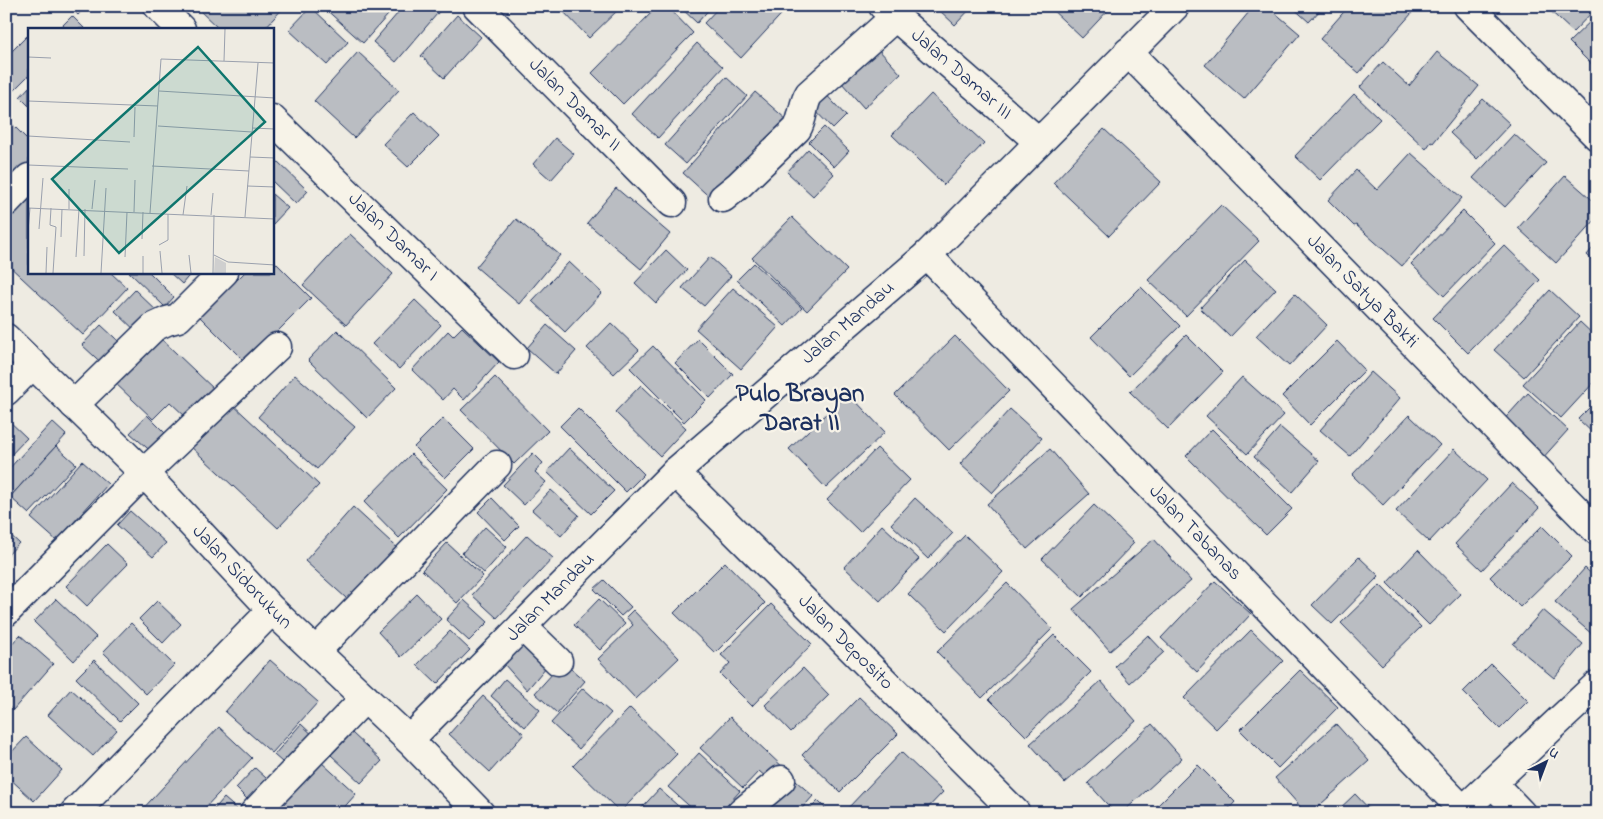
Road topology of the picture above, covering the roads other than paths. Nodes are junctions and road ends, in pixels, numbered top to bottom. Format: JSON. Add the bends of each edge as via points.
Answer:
{"nodes":[{"id":1,"x":158,"y":6,"type":"edge"},
{"id":2,"x":477,"y":6,"type":"edge"},
{"id":3,"x":1174,"y":6,"type":"edge"},
{"id":4,"x":1468,"y":6,"type":"edge"},
{"id":5,"x":889,"y":11,"type":"edge"},
{"id":6,"x":179,"y":28,"type":"edge"},
{"id":7,"x":1128,"y":52,"type":"junction"},
{"id":8,"x":274,"y":121,"type":"edge"},
{"id":9,"x":1597,"y":136,"type":"edge"},
{"id":10,"x":1039,"y":142,"type":"junction"},
{"id":11,"x":28,"y":179,"type":"edge"},
{"id":12,"x":723,"y":198,"type":"dead end"},
{"id":13,"x":6,"y":202,"type":"edge"},
{"id":14,"x":672,"y":203,"type":"dead end"},
{"id":15,"x":927,"y":256,"type":"junction"},
{"id":16,"x":222,"y":274,"type":"edge"},
{"id":17,"x":6,"y":338,"type":"edge"},
{"id":18,"x":277,"y":347,"type":"dead end"},
{"id":19,"x":514,"y":356,"type":"dead end"},
{"id":20,"x":33,"y":364,"type":"junction"},
{"id":21,"x":6,"y":391,"type":"edge"},
{"id":22,"x":74,"y":404,"type":"junction"},
{"id":23,"x":496,"y":465,"type":"dead end"},
{"id":24,"x":675,"y":472,"type":"junction"},
{"id":25,"x":144,"y":474,"type":"junction"},
{"id":26,"x":1597,"y":531,"type":"edge"},
{"id":27,"x":272,"y":610,"type":"junction"},
{"id":28,"x":6,"y":612,"type":"edge"},
{"id":29,"x":522,"y":626,"type":"junction"},
{"id":30,"x":316,"y":651,"type":"junction"},
{"id":31,"x":558,"y":661,"type":"dead end"},
{"id":32,"x":1597,"y":685,"type":"edge"},
{"id":33,"x":365,"y":698,"type":"junction"},
{"id":34,"x":409,"y":740,"type":"junction"},
{"id":35,"x":781,"y":780,"type":"dead end"},
{"id":36,"x":1492,"y":783,"type":"junction"},
{"id":37,"x":1461,"y":811,"type":"edge"},
{"id":38,"x":74,"y":813,"type":"edge"},
{"id":39,"x":254,"y":813,"type":"edge"},
{"id":40,"x":480,"y":813,"type":"edge"},
{"id":41,"x":741,"y":813,"type":"edge"},
{"id":42,"x":1016,"y":813,"type":"edge"},
{"id":43,"x":1521,"y":813,"type":"edge"}],
"edges":[{"from":1,"to":6,"type":"street"},
{"from":2,"to":14,"type":"street","name":"Jalan Damar II"},
{"from":3,"to":7,"type":"street","name":"Jalan Mandau"},
{"from":4,"to":9,"type":"street"},
{"from":5,"to":10,"type":"street","name":"Jalan Damar III"},
{"from":5,"to":12,"type":"street","via":[[809,94],[802,121],[796,130]]},
{"from":7,"to":10,"type":"street","name":"Jalan Mandau"},
{"from":7,"to":26,"type":"street","name":"Jalan Satya Bakti"},
{"from":8,"to":19,"type":"street","name":"Jalan Damar I"},
{"from":10,"to":15,"type":"street","name":"Jalan Mandau"},
{"from":11,"to":13,"type":"street"},
{"from":15,"to":24,"type":"street","name":"Jalan Mandau"},
{"from":15,"to":37,"type":"street","name":"Jalan Tabanas"},
{"from":16,"to":22,"type":"street","via":[[178,318],[154,327]]},
{"from":17,"to":20,"type":"street","name":"Jalan Sidorukun"},
{"from":18,"to":25,"type":"street"},
{"from":20,"to":21,"type":"street"},
{"from":20,"to":22,"type":"street","name":"Jalan Sidorukun"},
{"from":22,"to":25,"type":"street","name":"Jalan Sidorukun"},
{"from":23,"to":30,"type":"street"},
{"from":24,"to":29,"type":"street","name":"Jalan Mandau"},
{"from":24,"to":42,"type":"street","name":"Jalan Deposito"},
{"from":25,"to":27,"type":"street","name":"Jalan Sidorukun"},
{"from":25,"to":28,"type":"street"},
{"from":27,"to":30,"type":"street","name":"Jalan Sidorukun"},
{"from":27,"to":38,"type":"street"},
{"from":29,"to":31,"type":"street"},
{"from":29,"to":34,"type":"street","name":"Jalan Mandau"},
{"from":30,"to":33,"type":"street","name":"Jalan Sidorukun"},
{"from":32,"to":36,"type":"street"},
{"from":33,"to":34,"type":"street","name":"Jalan Sidorukun"},
{"from":33,"to":39,"type":"street"},
{"from":34,"to":40,"type":"street","name":"Jalan Sidorukun"},
{"from":35,"to":41,"type":"street"},
{"from":36,"to":37,"type":"street"},
{"from":36,"to":43,"type":"street"}]}
